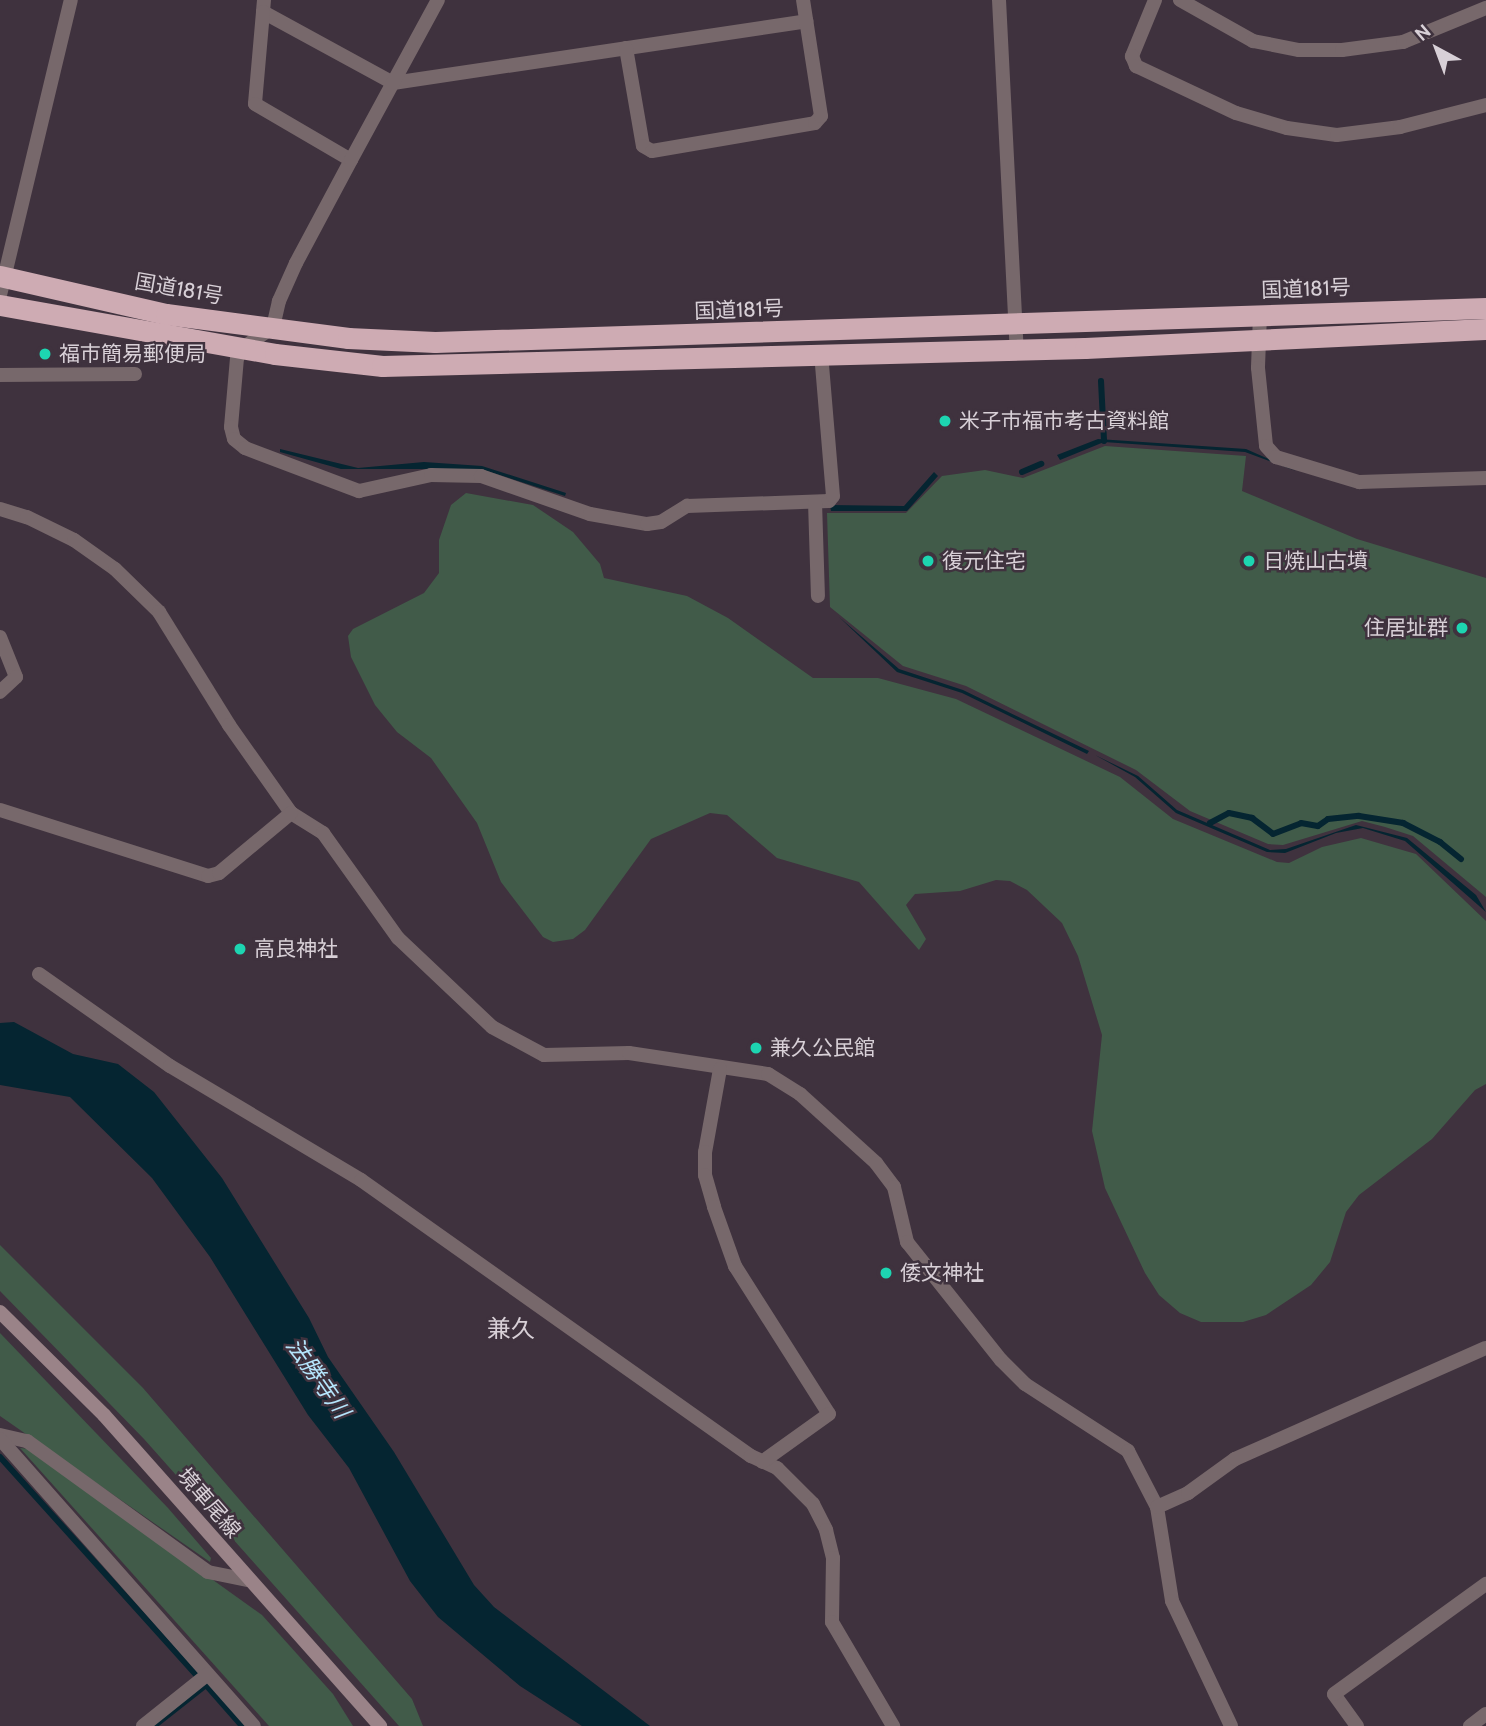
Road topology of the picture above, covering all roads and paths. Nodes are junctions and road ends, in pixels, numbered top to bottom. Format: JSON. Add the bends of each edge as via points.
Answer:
{"nodes":[{"id":1,"x":71,"y":0,"type":"edge"},
{"id":2,"x":438,"y":0,"type":"edge"},
{"id":3,"x":803,"y":0,"type":"edge"},
{"id":4,"x":999,"y":0,"type":"edge"},
{"id":5,"x":1155,"y":0,"type":"edge"},
{"id":6,"x":1180,"y":0,"type":"edge"},
{"id":7,"x":263,"y":6,"type":"edge"},
{"id":8,"x":1486,"y":8,"type":"edge"},
{"id":9,"x":806,"y":21,"type":"junction"},
{"id":10,"x":626,"y":48,"type":"junction"},
{"id":11,"x":393,"y":83,"type":"junction"},
{"id":12,"x":1486,"y":105,"type":"edge"},
{"id":13,"x":351,"y":160,"type":"junction"},
{"id":14,"x":1,"y":283,"type":"edge"},
{"id":15,"x":0,"y":305,"type":"edge"},
{"id":16,"x":1486,"y":308,"type":"edge"},
{"id":17,"x":1260,"y":315,"type":"junction"},
{"id":18,"x":1017,"y":324,"type":"junction"},
{"id":19,"x":273,"y":327,"type":"junction"},
{"id":20,"x":1486,"y":329,"type":"edge"},
{"id":21,"x":1259,"y":337,"type":"junction"},
{"id":22,"x":244,"y":347,"type":"junction"},
{"id":23,"x":1017,"y":350,"type":"junction"},
{"id":24,"x":821,"y":354,"type":"junction"},
{"id":25,"x":135,"y":374,"type":"dead end"},
{"id":26,"x":0,"y":375,"type":"edge"},
{"id":27,"x":1486,"y":478,"type":"edge"},
{"id":28,"x":815,"y":502,"type":"junction"},
{"id":29,"x":0,"y":509,"type":"edge"},
{"id":30,"x":818,"y":596,"type":"dead end"},
{"id":31,"x":0,"y":637,"type":"edge"},
{"id":32,"x":0,"y":692,"type":"edge"},
{"id":33,"x":0,"y":810,"type":"edge"},
{"id":34,"x":291,"y":813,"type":"junction"},
{"id":35,"x":39,"y":974,"type":"dead end"},
{"id":36,"x":720,"y":1069,"type":"junction"},
{"id":37,"x":0,"y":1312,"type":"edge"},
{"id":38,"x":1486,"y":1348,"type":"edge"},
{"id":39,"x":0,"y":1437,"type":"edge"},
{"id":40,"x":762,"y":1462,"type":"junction"},
{"id":41,"x":1157,"y":1507,"type":"junction"},
{"id":42,"x":248,"y":1580,"type":"junction"},
{"id":43,"x":1486,"y":1584,"type":"edge"},
{"id":44,"x":208,"y":1674,"type":"junction"},
{"id":45,"x":1486,"y":1714,"type":"edge"},
{"id":46,"x":144,"y":1726,"type":"edge"},
{"id":47,"x":254,"y":1726,"type":"edge"},
{"id":48,"x":380,"y":1726,"type":"edge"},
{"id":49,"x":893,"y":1726,"type":"edge"},
{"id":50,"x":1231,"y":1726,"type":"edge"},
{"id":51,"x":1357,"y":1726,"type":"edge"},
{"id":52,"x":1470,"y":1726,"type":"edge"}],
"edges":[{"from":1,"to":14,"type":"street"},
{"from":2,"to":11,"type":"street"},
{"from":3,"to":9,"type":"street"},
{"from":4,"to":18,"type":"street"},
{"from":5,"to":12,"type":"street","via":[[1132,56],[1136,66],[1236,113],[1287,128],[1337,135],[1400,127]]},
{"from":6,"to":8,"type":"street","via":[[1253,41],[1300,50],[1342,50],[1403,41]]},
{"from":7,"to":11,"type":"street"},
{"from":7,"to":13,"type":"street","via":[[255,104]]},
{"from":9,"to":10,"type":"street"},
{"from":9,"to":10,"type":"street","via":[[821,116],[815,123],[652,151],[643,146]]},
{"from":10,"to":11,"type":"street"},
{"from":11,"to":13,"type":"street"},
{"from":13,"to":19,"type":"street","via":[[296,263]]},
{"from":14,"to":19,"type":"highway","name":"国道181号","via":[[166,314]]},
{"from":15,"to":22,"type":"highway"},
{"from":16,"to":17,"type":"highway","name":"国道181号"},
{"from":17,"to":18,"type":"highway","name":"国道181号"},
{"from":17,"to":21,"type":"street"},
{"from":18,"to":19,"type":"highway","name":"国道181号","via":[[435,342],[348,338]]},
{"from":18,"to":23,"type":"street"},
{"from":19,"to":22,"type":"street"},
{"from":20,"to":21,"type":"highway"},
{"from":21,"to":23,"type":"highway"},
{"from":21,"to":27,"type":"street","via":[[1266,446],[1276,457],[1359,482]]},
{"from":22,"to":24,"type":"highway","via":[[382,366]]},
{"from":22,"to":28,"type":"street","via":[[234,373],[234,439],[283,464],[359,491],[431,475],[481,476],[590,514],[647,524],[661,522],[687,506]]},
{"from":23,"to":24,"type":"highway"},
{"from":24,"to":28,"type":"street","via":[[833,496]]},
{"from":25,"to":26,"type":"street"},
{"from":28,"to":30,"type":"street"},
{"from":29,"to":34,"type":"street","via":[[74,540],[115,569],[159,612],[229,725]]},
{"from":31,"to":32,"type":"street","via":[[16,677]]},
{"from":33,"to":34,"type":"street","via":[[208,876],[219,873]]},
{"from":34,"to":36,"type":"street","via":[[323,833],[397,938],[506,1038],[544,1055],[629,1053]]},
{"from":35,"to":40,"type":"street","via":[[170,1066],[361,1181]]},
{"from":36,"to":40,"type":"street","via":[[705,1152],[705,1175],[714,1207],[735,1266],[829,1414]]},
{"from":36,"to":41,"type":"street","via":[[768,1074],[800,1094],[876,1163],[894,1187],[907,1242],[931,1277],[1025,1384],[1128,1451]]},
{"from":37,"to":42,"type":"main road","name":"境車尾線","via":[[104,1415]]},
{"from":38,"to":41,"type":"street","via":[[1235,1459],[1188,1493]]},
{"from":39,"to":42,"type":"street","via":[[27,1441],[208,1572]]},
{"from":39,"to":44,"type":"street"},
{"from":40,"to":49,"type":"street","via":[[777,1468],[813,1504],[833,1558],[832,1622]]},
{"from":41,"to":50,"type":"street","via":[[1172,1601]]},
{"from":42,"to":48,"type":"main road","name":"境車尾線"},
{"from":43,"to":51,"type":"street","via":[[1334,1694]]},
{"from":44,"to":46,"type":"street"},
{"from":44,"to":47,"type":"street"},
{"from":45,"to":52,"type":"street"}]}
